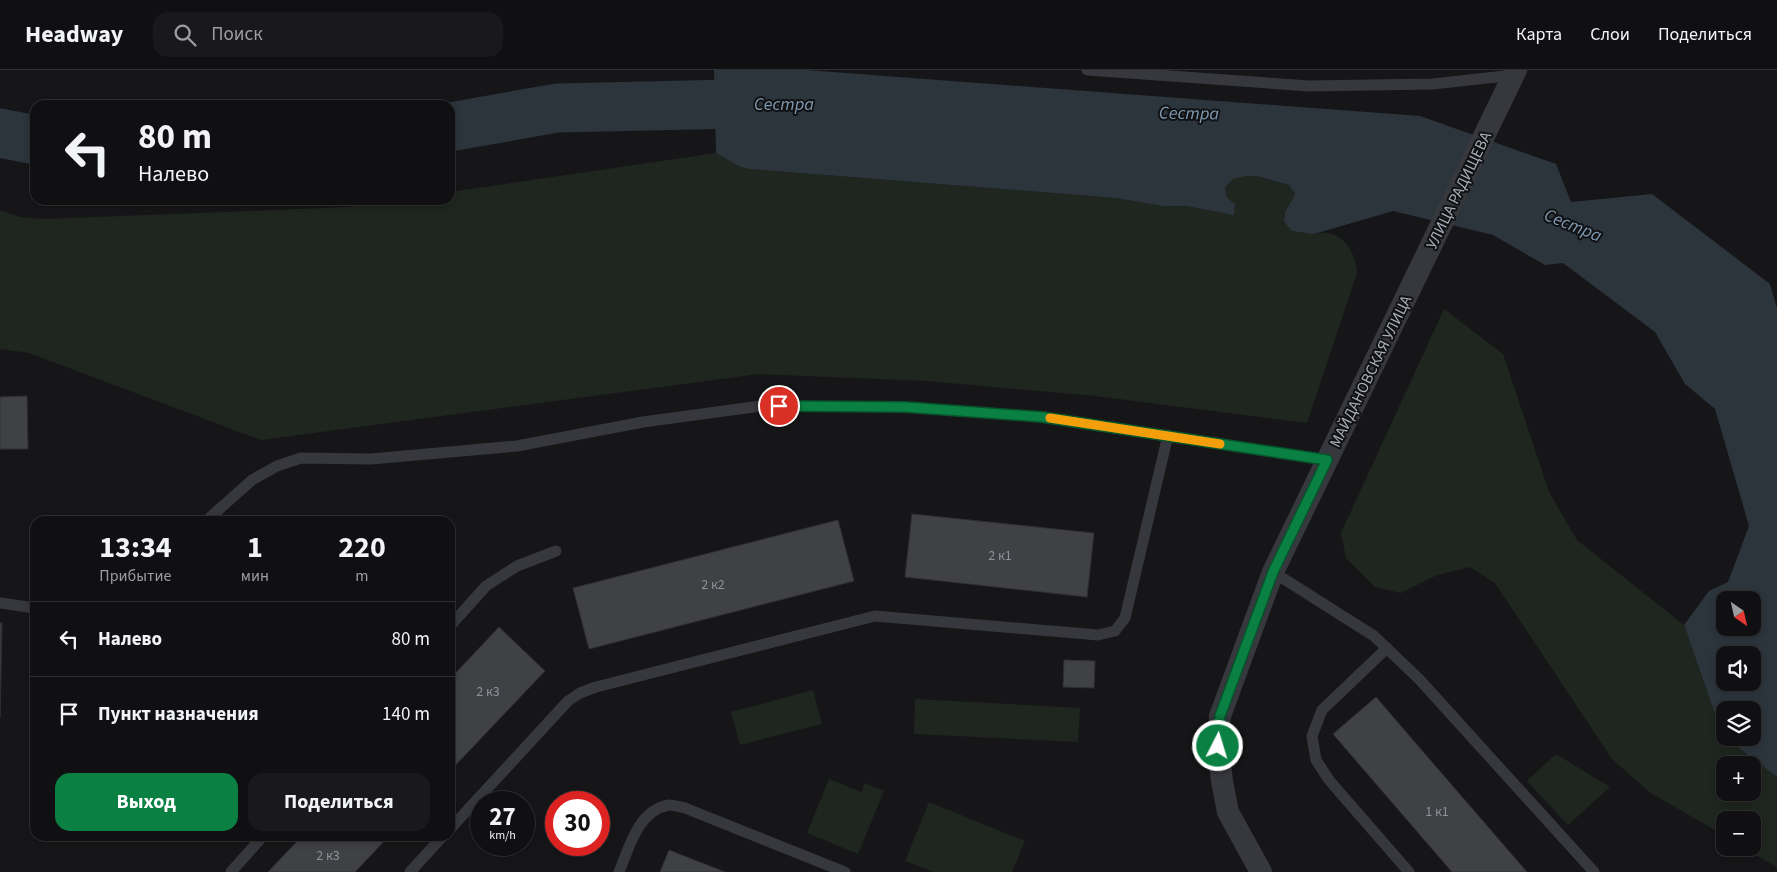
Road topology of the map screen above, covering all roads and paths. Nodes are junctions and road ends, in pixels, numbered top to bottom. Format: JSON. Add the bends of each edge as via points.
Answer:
{"nodes":[{"id":1,"x":1087,"y":70,"type":"edge"},
{"id":2,"x":1512,"y":79,"type":"edge"},
{"id":3,"x":1410,"y":288,"type":"joint"},
{"id":4,"x":1168,"y":435,"type":"junction"},
{"id":5,"x":1327,"y":460,"type":"junction"},
{"id":6,"x":212,"y":516,"type":"edge"},
{"id":7,"x":556,"y":551,"type":"dead end"},
{"id":8,"x":1273,"y":572,"type":"junction"},
{"id":9,"x":0,"y":603,"type":"edge"},
{"id":10,"x":30,"y":607,"type":"edge"},
{"id":11,"x":455,"y":620,"type":"edge"},
{"id":12,"x":1387,"y":648,"type":"junction"},
{"id":13,"x":455,"y":824,"type":"edge"},
{"id":14,"x":259,"y":841,"type":"edge"},
{"id":15,"x":438,"y":841,"type":"edge"},
{"id":16,"x":231,"y":872,"type":"edge"},
{"id":17,"x":410,"y":872,"type":"edge"},
{"id":18,"x":619,"y":872,"type":"edge"},
{"id":19,"x":845,"y":872,"type":"edge"},
{"id":20,"x":1261,"y":872,"type":"edge"},
{"id":21,"x":1409,"y":872,"type":"edge"},
{"id":22,"x":1594,"y":872,"type":"edge"}],
"edges":[{"from":1,"to":2,"type":"lane","via":[[1309,86]]},
{"from":2,"to":3,"type":"street","name":"УЛИЦА РАДИЩЕВА"},
{"from":3,"to":5,"type":"street","name":"МАЙДАНОВСКАЯ УЛИЦА"},
{"from":4,"to":5,"type":"lane"},
{"from":4,"to":6,"type":"lane","via":[[1042,417],[905,407],[761,406],[644,422],[517,446],[371,459],[301,458],[277,466],[252,480]]},
{"from":4,"to":13,"type":"lane","via":[[1125,618],[1115,631],[1098,635],[875,616],[596,687],[580,692],[568,702]]},
{"from":5,"to":8,"type":"street","name":"МАЙДАНОВСКАЯ УЛИЦА"},
{"from":7,"to":11,"type":"lane","via":[[517,566],[486,586]]},
{"from":8,"to":12,"type":"lane","via":[[1374,636]]},
{"from":8,"to":20,"type":"street","name":"МАЙДАНОВСКАЯ УЛИЦА","via":[[1220,716],[1218,746],[1228,812]]},
{"from":9,"to":10,"type":"lane"},
{"from":12,"to":21,"type":"lane","via":[[1322,710],[1312,736],[1316,760],[1329,780]]},
{"from":12,"to":22,"type":"lane"},
{"from":14,"to":16,"type":"lane"},
{"from":15,"to":17,"type":"lane"},
{"from":18,"to":19,"type":"lane","via":[[635,832],[646,817],[670,805],[685,808]]}]}
